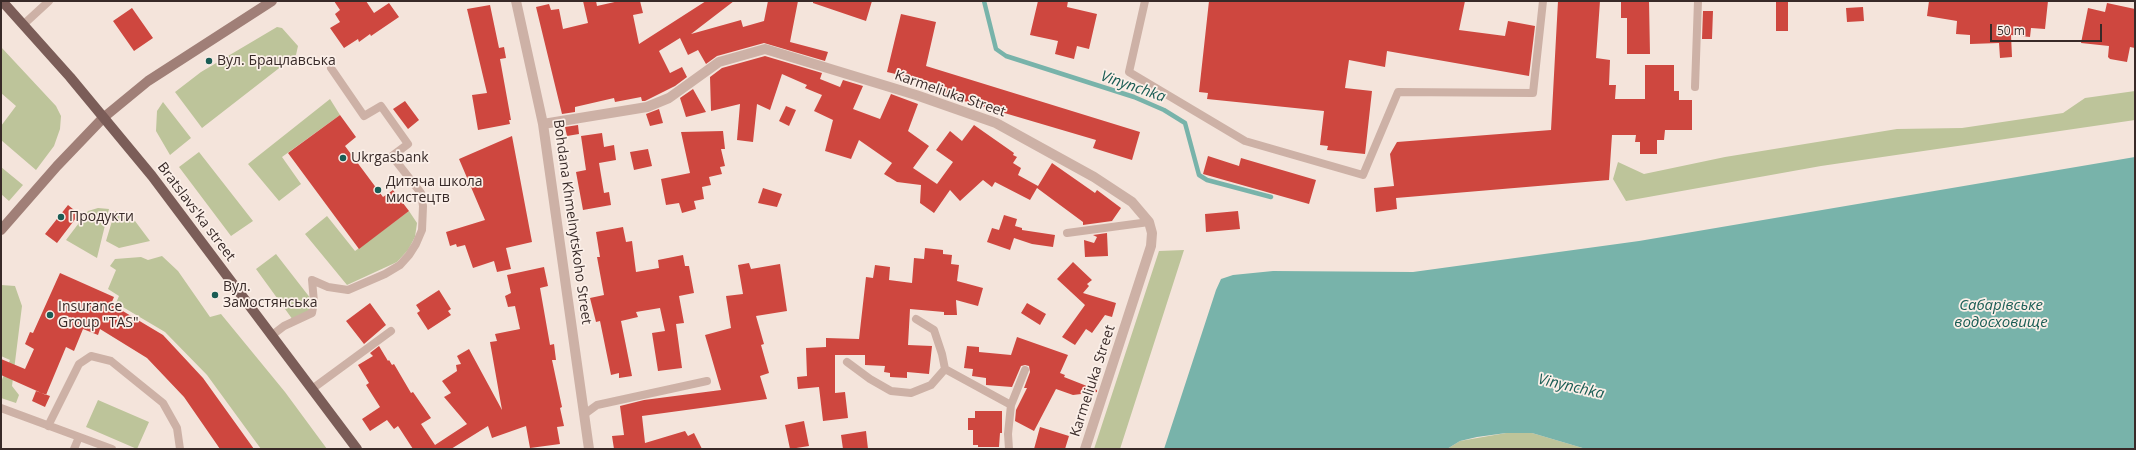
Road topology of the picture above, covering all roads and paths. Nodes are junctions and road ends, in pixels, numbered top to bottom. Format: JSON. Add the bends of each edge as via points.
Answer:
{"nodes":[{"id":1,"x":2,"y":1,"type":"edge"},
{"id":2,"x":49,"y":1,"type":"edge"},
{"id":3,"x":272,"y":1,"type":"edge"},
{"id":4,"x":516,"y":1,"type":"edge"},
{"id":5,"x":1145,"y":1,"type":"edge"},
{"id":6,"x":1543,"y":1,"type":"edge"},
{"id":7,"x":1698,"y":1,"type":"edge"},
{"id":8,"x":24,"y":24,"type":"junction"},
{"id":9,"x":331,"y":68,"type":"dead end"},
{"id":10,"x":1695,"y":88,"type":"dead end"},
{"id":11,"x":103,"y":118,"type":"junction"},
{"id":12,"x":543,"y":124,"type":"junction"},
{"id":13,"x":1149,"y":222,"type":"junction"},
{"id":14,"x":1,"y":230,"type":"edge"},
{"id":15,"x":1067,"y":233,"type":"dead end"},
{"id":16,"x":916,"y":319,"type":"dead end"},
{"id":17,"x":391,"y":331,"type":"dead end"},
{"id":18,"x":271,"y":336,"type":"junction"},
{"id":19,"x":847,"y":362,"type":"dead end"},
{"id":20,"x":945,"y":369,"type":"junction"},
{"id":21,"x":1025,"y":370,"type":"dead end"},
{"id":22,"x":707,"y":381,"type":"dead end"},
{"id":23,"x":312,"y":389,"type":"junction"},
{"id":24,"x":1011,"y":405,"type":"junction"},
{"id":25,"x":1,"y":408,"type":"edge"},
{"id":26,"x":586,"y":413,"type":"junction"},
{"id":27,"x":48,"y":426,"type":"junction"},
{"id":28,"x":79,"y":437,"type":"junction"},
{"id":29,"x":74,"y":449,"type":"edge"},
{"id":30,"x":112,"y":449,"type":"edge"},
{"id":31,"x":180,"y":449,"type":"edge"},
{"id":32,"x":357,"y":449,"type":"edge"},
{"id":33,"x":589,"y":449,"type":"edge"},
{"id":34,"x":1009,"y":449,"type":"edge"},
{"id":35,"x":1085,"y":449,"type":"edge"}],
"edges":[{"from":1,"to":8,"type":"main road","name":"Bratslavs'ka street"},
{"from":2,"to":8,"type":"lane"},
{"from":3,"to":11,"type":"main road","via":[[148,81]]},
{"from":4,"to":12,"type":"street","name":"Bohdana Khmelnytskoho Street"},
{"from":5,"to":6,"type":"lane","via":[[1129,72],[1245,141],[1363,175],[1398,92],[1533,93]]},
{"from":7,"to":10,"type":"lane"},
{"from":8,"to":11,"type":"main road","name":"Bratslavs'ka street"},
{"from":9,"to":18,"type":"lane","via":[[364,116],[380,106],[408,144],[392,156],[421,194],[422,230],[409,255],[400,265],[385,274],[348,290],[328,287],[312,280],[312,313],[284,326]]},
{"from":11,"to":14,"type":"main road"},
{"from":11,"to":18,"type":"main road","name":"Bratslavs'ka street","via":[[152,176]]},
{"from":12,"to":13,"type":"street","name":"Karmeliuka Street","via":[[647,107],[669,98],[719,62],[765,50],[916,95],[1003,127],[1094,177],[1132,202]]},
{"from":12,"to":26,"type":"street","name":"Bohdana Khmelnytskoho Street"},
{"from":13,"to":15,"type":"lane"},
{"from":13,"to":35,"type":"street","name":"Karmeliuka Street","via":[[1152,246]]},
{"from":16,"to":20,"type":"lane","via":[[934,330]]},
{"from":17,"to":23,"type":"lane"},
{"from":18,"to":23,"type":"main road","name":"Bratslavs'ka street"},
{"from":19,"to":20,"type":"lane","via":[[891,390],[911,393],[931,386]]},
{"from":20,"to":24,"type":"lane"},
{"from":21,"to":24,"type":"lane"},
{"from":22,"to":26,"type":"lane","via":[[597,405]]},
{"from":23,"to":32,"type":"main road","name":"Bratslavs'ka street"},
{"from":24,"to":34,"type":"lane"},
{"from":25,"to":27,"type":"lane"},
{"from":26,"to":33,"type":"street","name":"Bohdana Khmelnytskoho Street"},
{"from":27,"to":28,"type":"lane"},
{"from":27,"to":31,"type":"lane","via":[[79,364],[91,356],[111,361],[163,403],[177,428]]},
{"from":28,"to":29,"type":"lane"},
{"from":28,"to":30,"type":"lane"}]}
